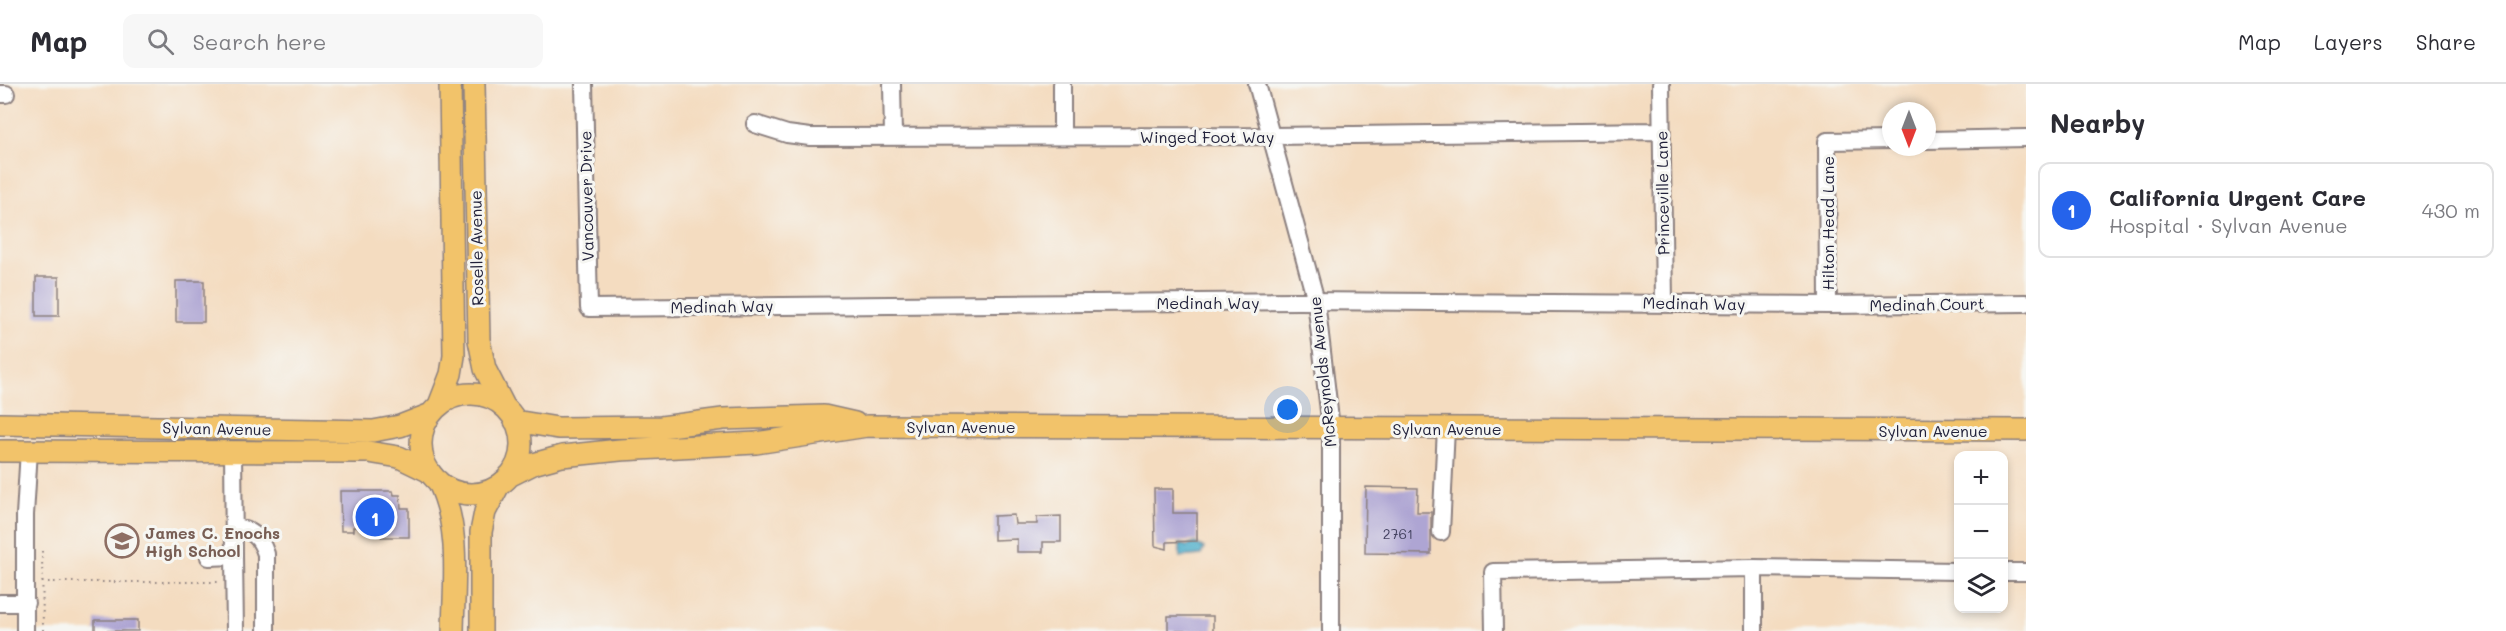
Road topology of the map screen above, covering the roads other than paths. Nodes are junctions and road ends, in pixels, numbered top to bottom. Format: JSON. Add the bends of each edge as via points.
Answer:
{"nodes":[{"id":1,"x":450,"y":84,"type":"edge"},
{"id":2,"x":474,"y":84,"type":"edge"},
{"id":3,"x":584,"y":84,"type":"edge"},
{"id":4,"x":892,"y":84,"type":"edge"},
{"id":5,"x":1062,"y":84,"type":"edge"},
{"id":6,"x":1257,"y":84,"type":"edge"},
{"id":7,"x":1661,"y":84,"type":"edge"},
{"id":8,"x":754,"y":124,"type":"dead end"},
{"id":9,"x":1661,"y":131,"type":"junction"},
{"id":10,"x":1062,"y":135,"type":"junction"},
{"id":11,"x":893,"y":136,"type":"junction"},
{"id":12,"x":1272,"y":136,"type":"junction"},
{"id":13,"x":2026,"y":138,"type":"edge"},
{"id":14,"x":1882,"y":140,"type":"edge"},
{"id":15,"x":1936,"y":140,"type":"edge"},
{"id":16,"x":1316,"y":301,"type":"junction"},
{"id":17,"x":1664,"y":302,"type":"junction"},
{"id":18,"x":2026,"y":303,"type":"edge"},
{"id":19,"x":1828,"y":305,"type":"junction"},
{"id":20,"x":589,"y":308,"type":"joint"},
{"id":21,"x":435,"y":409,"type":"junction"},
{"id":22,"x":509,"y":414,"type":"junction"},
{"id":23,"x":0,"y":424,"type":"edge"},
{"id":24,"x":867,"y":426,"type":"junction"},
{"id":25,"x":1331,"y":428,"type":"junction"},
{"id":26,"x":1446,"y":428,"type":"junction"},
{"id":27,"x":2026,"y":430,"type":"edge"},
{"id":28,"x":29,"y":450,"type":"junction"},
{"id":29,"x":233,"y":450,"type":"junction"},
{"id":30,"x":0,"y":451,"type":"edge"},
{"id":31,"x":434,"y":476,"type":"junction"},
{"id":32,"x":504,"y":481,"type":"junction"},
{"id":33,"x":234,"y":527,"type":"junction"},
{"id":34,"x":1441,"y":532,"type":"dead end"},
{"id":35,"x":234,"y":556,"type":"junction"},
{"id":36,"x":208,"y":557,"type":"dead end"},
{"id":37,"x":1754,"y":568,"type":"junction"},
{"id":38,"x":1954,"y":571,"type":"edge"},
{"id":39,"x":2008,"y":572,"type":"edge"},
{"id":40,"x":2026,"y":572,"type":"edge"},
{"id":41,"x":0,"y":603,"type":"edge"},
{"id":42,"x":26,"y":603,"type":"junction"},
{"id":43,"x":25,"y":631,"type":"edge"},
{"id":44,"x":235,"y":631,"type":"edge"},
{"id":45,"x":266,"y":631,"type":"edge"},
{"id":46,"x":453,"y":631,"type":"edge"},
{"id":47,"x":481,"y":631,"type":"edge"},
{"id":48,"x":1331,"y":631,"type":"edge"},
{"id":49,"x":1494,"y":631,"type":"edge"},
{"id":50,"x":1754,"y":631,"type":"edge"}],
"edges":[{"from":1,"to":21,"type":"main road","name":"Roselle Avenue","via":[[454,349],[451,374]]},
{"from":2,"to":22,"type":"main road","name":"Roselle Avenue","via":[[479,340],[485,369]]},
{"from":3,"to":20,"type":"street","name":"Vancouver Drive"},
{"from":4,"to":11,"type":"street"},
{"from":5,"to":10,"type":"street"},
{"from":6,"to":12,"type":"street","name":"McReynolds Avenue"},
{"from":7,"to":9,"type":"street","name":"Princeville Lane"},
{"from":8,"to":11,"type":"street","name":"Winged Foot Way","via":[[810,137]]},
{"from":9,"to":12,"type":"street","name":"Winged Foot Way"},
{"from":9,"to":17,"type":"street","name":"Princeville Lane"},
{"from":10,"to":11,"type":"street","name":"Winged Foot Way"},
{"from":10,"to":12,"type":"street","name":"Winged Foot Way"},
{"from":12,"to":16,"type":"street","name":"McReynolds Avenue"},
{"from":13,"to":15,"type":"street"},
{"from":14,"to":19,"type":"street","name":"Hilton Head Lane","via":[[1827,141]]},
{"from":16,"to":17,"type":"street","name":"Medinah Way"},
{"from":16,"to":20,"type":"street","name":"Medinah Way"},
{"from":16,"to":25,"type":"street","name":"McReynolds Avenue"},
{"from":17,"to":19,"type":"street","name":"Medinah Way"},
{"from":18,"to":19,"type":"street","name":"Medinah Court"},
{"from":21,"to":22,"type":"main road","via":[[458,396],[473,394],[489,397]]},
{"from":21,"to":23,"type":"main road","name":"Sylvan Avenue","via":[[400,426],[373,431]]},
{"from":21,"to":31,"type":"main road","via":[[423,430],[421,444],[423,457]]},
{"from":22,"to":24,"type":"main road","name":"Sylvan Avenue","via":[[560,428],[662,427],[723,419],[824,416]]},
{"from":22,"to":32,"type":"main road","via":[[520,434],[520,452]]},
{"from":24,"to":25,"type":"main road","name":"Sylvan Avenue"},
{"from":24,"to":32,"type":"main road","name":"Sylvan Avenue","via":[[756,443],[561,456],[533,464]]},
{"from":25,"to":26,"type":"main road","name":"Sylvan Avenue"},
{"from":25,"to":48,"type":"street","name":"McReynolds Avenue"},
{"from":26,"to":27,"type":"main road","name":"Sylvan Avenue"},
{"from":26,"to":34,"type":"street"},
{"from":28,"to":29,"type":"main road","name":"Sylvan Avenue"},
{"from":28,"to":30,"type":"main road","name":"Sylvan Avenue"},
{"from":28,"to":42,"type":"street"},
{"from":29,"to":31,"type":"main road","name":"Sylvan Avenue","via":[[380,453],[399,457]]},
{"from":29,"to":33,"type":"street"},
{"from":31,"to":32,"type":"main road","via":[[452,490],[467,493],[483,492]]},
{"from":31,"to":46,"type":"main road","via":[[450,510],[454,530]]},
{"from":32,"to":47,"type":"main road","via":[[485,512],[481,532]]},
{"from":33,"to":35,"type":"street"},
{"from":33,"to":45,"type":"street","via":[[255,534],[266,554]]},
{"from":35,"to":36,"type":"street"},
{"from":35,"to":44,"type":"street"},
{"from":37,"to":38,"type":"street"},
{"from":37,"to":49,"type":"street","via":[[1493,572]]},
{"from":37,"to":50,"type":"street"},
{"from":39,"to":40,"type":"street"},
{"from":41,"to":42,"type":"street"},
{"from":42,"to":43,"type":"street"}]}
